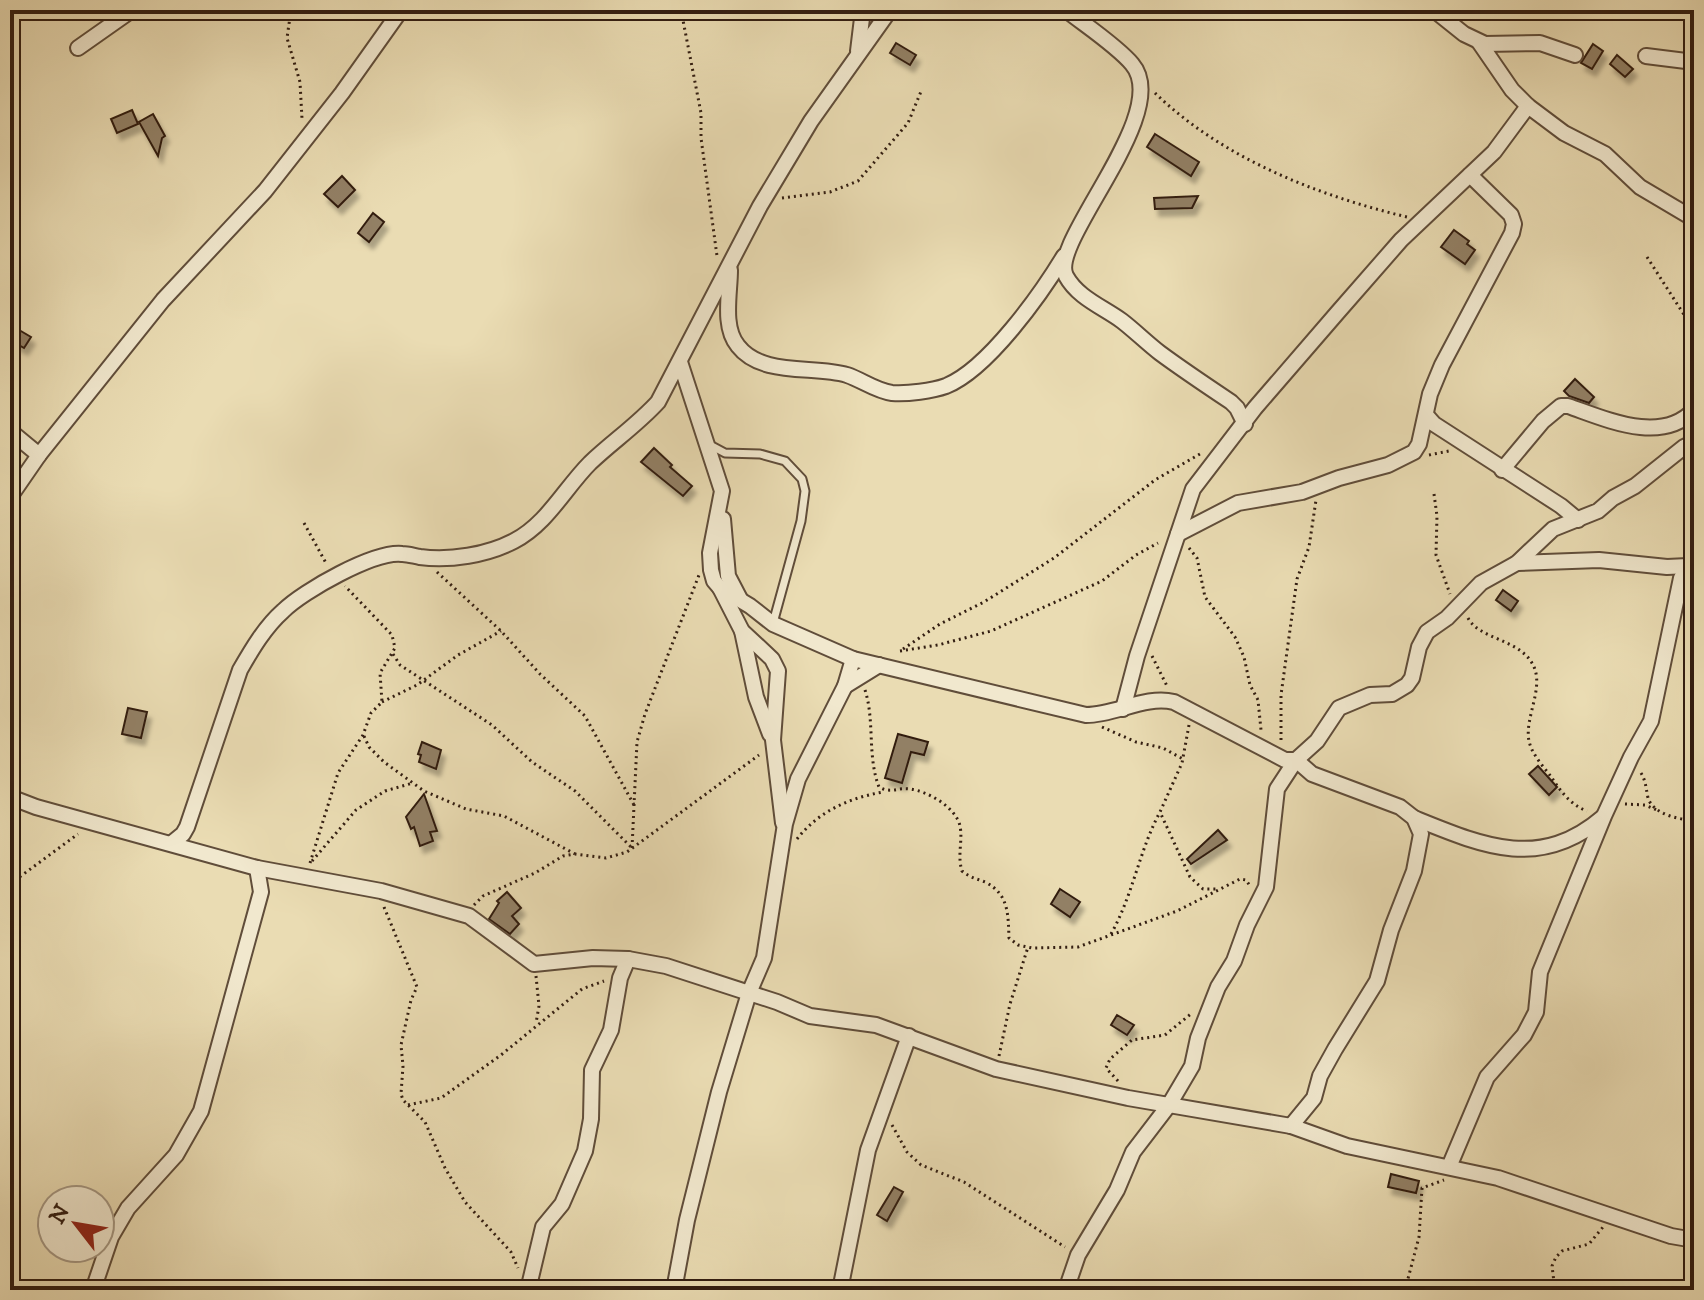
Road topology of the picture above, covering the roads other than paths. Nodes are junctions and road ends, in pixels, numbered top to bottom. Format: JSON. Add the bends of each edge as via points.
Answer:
{"nodes":[{"id":1,"x":132,"y":10,"type":"edge"},
{"id":2,"x":401,"y":10,"type":"edge"},
{"id":3,"x":863,"y":10,"type":"edge"},
{"id":4,"x":890,"y":10,"type":"edge"},
{"id":5,"x":1066,"y":10,"type":"edge"},
{"id":6,"x":1434,"y":10,"type":"edge"},
{"id":7,"x":1479,"y":42,"type":"junction"},
{"id":8,"x":78,"y":48,"type":"dead end"},
{"id":9,"x":857,"y":55,"type":"junction"},
{"id":10,"x":1575,"y":55,"type":"dead end"},
{"id":11,"x":1646,"y":56,"type":"dead end"},
{"id":12,"x":1694,"y":62,"type":"edge"},
{"id":13,"x":1528,"y":106,"type":"junction"},
{"id":14,"x":1470,"y":175,"type":"junction"},
{"id":15,"x":1694,"y":219,"type":"edge"},
{"id":16,"x":1068,"y":249,"type":"junction"},
{"id":17,"x":731,"y":264,"type":"junction"},
{"id":18,"x":680,"y":362,"type":"junction"},
{"id":19,"x":1694,"y":410,"type":"edge"},
{"id":20,"x":1426,"y":415,"type":"junction"},
{"id":21,"x":1245,"y":424,"type":"junction"},
{"id":22,"x":1694,"y":429,"type":"edge"},
{"id":23,"x":10,"y":431,"type":"edge"},
{"id":24,"x":708,"y":444,"type":"junction"},
{"id":25,"x":1689,"y":444,"type":"edge"},
{"id":26,"x":39,"y":455,"type":"junction"},
{"id":27,"x":1502,"y":470,"type":"junction"},
{"id":28,"x":722,"y":491,"type":"junction"},
{"id":29,"x":10,"y":497,"type":"edge"},
{"id":30,"x":1578,"y":520,"type":"junction"},
{"id":31,"x":1178,"y":534,"type":"junction"},
{"id":32,"x":1691,"y":562,"type":"edge"},
{"id":33,"x":1517,"y":563,"type":"junction"},
{"id":34,"x":720,"y":588,"type":"junction"},
{"id":35,"x":740,"y":599,"type":"junction"},
{"id":36,"x":773,"y":624,"type":"junction"},
{"id":37,"x":742,"y":631,"type":"junction"},
{"id":38,"x":853,"y":659,"type":"junction"},
{"id":39,"x":879,"y":665,"type":"junction"},
{"id":40,"x":845,"y":686,"type":"junction"},
{"id":41,"x":1123,"y":709,"type":"junction"},
{"id":42,"x":773,"y":740,"type":"junction"},
{"id":43,"x":1290,"y":760,"type":"junction"},
{"id":44,"x":10,"y":797,"type":"edge"},
{"id":45,"x":1608,"y":810,"type":"junction"},
{"id":46,"x":1414,"y":818,"type":"junction"},
{"id":47,"x":790,"y":836,"type":"junction"},
{"id":48,"x":172,"y":843,"type":"junction"},
{"id":49,"x":257,"y":868,"type":"junction"},
{"id":50,"x":628,"y":959,"type":"junction"},
{"id":51,"x":749,"y":993,"type":"junction"},
{"id":52,"x":909,"y":1036,"type":"junction"},
{"id":53,"x":1169,"y":1105,"type":"junction"},
{"id":54,"x":1291,"y":1126,"type":"junction"},
{"id":55,"x":1449,"y":1167,"type":"junction"},
{"id":56,"x":1694,"y":1240,"type":"edge"},
{"id":57,"x":93,"y":1290,"type":"edge"},
{"id":58,"x":528,"y":1290,"type":"edge"},
{"id":59,"x":674,"y":1290,"type":"edge"},
{"id":60,"x":840,"y":1290,"type":"edge"},
{"id":61,"x":1066,"y":1290,"type":"edge"}],
"edges":[{"from":1,"to":8,"type":"street"},
{"from":2,"to":26,"type":"street","via":[[265,191],[163,300]]},
{"from":3,"to":9,"type":"street"},
{"from":4,"to":9,"type":"street"},
{"from":5,"to":16,"type":"street","via":[[1133,65],[1142,94],[1137,115]]},
{"from":6,"to":7,"type":"street"},
{"from":7,"to":10,"type":"street","via":[[1540,43]]},
{"from":7,"to":13,"type":"street"},
{"from":9,"to":17,"type":"street","via":[[811,121]]},
{"from":11,"to":12,"type":"street"},
{"from":13,"to":14,"type":"street"},
{"from":13,"to":15,"type":"street"},
{"from":14,"to":20,"type":"street","via":[[1514,224],[1442,365]]},
{"from":14,"to":21,"type":"street","via":[[1338,312]]},
{"from":16,"to":17,"type":"street","via":[[1026,311],[962,377],[945,387],[893,393],[837,372],[777,366],[741,350],[729,326]]},
{"from":16,"to":21,"type":"street","via":[[1063,269],[1075,291],[1231,402]]},
{"from":17,"to":18,"type":"street"},
{"from":18,"to":24,"type":"street"},
{"from":18,"to":48,"type":"street","via":[[658,402],[591,463],[532,530],[470,556],[385,555],[336,576],[283,610],[240,670],[187,827]]},
{"from":19,"to":27,"type":"street","via":[[1678,423],[1642,428],[1561,406]]},
{"from":20,"to":27,"type":"street"},
{"from":20,"to":31,"type":"street","via":[[1414,452],[1388,465],[1302,492],[1238,503]]},
{"from":21,"to":31,"type":"street","via":[[1193,489]]},
{"from":22,"to":25,"type":"street"},
{"from":23,"to":26,"type":"street"},
{"from":24,"to":28,"type":"street"},
{"from":24,"to":36,"type":"lane","via":[[725,453],[785,461],[802,479],[801,521]]},
{"from":25,"to":30,"type":"street","via":[[1635,486]]},
{"from":26,"to":29,"type":"street"},
{"from":27,"to":30,"type":"street"},
{"from":28,"to":34,"type":"street","via":[[710,553]]},
{"from":28,"to":35,"type":"street","via":[[728,576]]},
{"from":30,"to":33,"type":"street","via":[[1553,529]]},
{"from":31,"to":41,"type":"street"},
{"from":32,"to":33,"type":"street","via":[[1667,567],[1599,560]]},
{"from":32,"to":45,"type":"street","via":[[1681,578],[1651,721]]},
{"from":33,"to":43,"type":"street","via":[[1481,583],[1423,639],[1407,685],[1339,708],[1317,741]]},
{"from":34,"to":35,"type":"street"},
{"from":34,"to":37,"type":"street"},
{"from":35,"to":36,"type":"street"},
{"from":36,"to":38,"type":"street"},
{"from":37,"to":42,"type":"street","via":[[756,697]]},
{"from":37,"to":42,"type":"street","via":[[778,671]]},
{"from":38,"to":39,"type":"street"},
{"from":38,"to":40,"type":"street"},
{"from":39,"to":40,"type":"street"},
{"from":39,"to":41,"type":"street","via":[[1086,715]]},
{"from":40,"to":47,"type":"street","via":[[798,779]]},
{"from":41,"to":43,"type":"street","via":[[1164,700]]},
{"from":42,"to":47,"type":"street"},
{"from":43,"to":46,"type":"street","via":[[1312,774],[1385,800]]},
{"from":43,"to":53,"type":"street","via":[[1277,789],[1268,882],[1218,987],[1192,1066]]},
{"from":44,"to":48,"type":"street"},
{"from":45,"to":46,"type":"street","via":[[1586,832],[1564,843],[1520,850],[1493,848]]},
{"from":45,"to":55,"type":"street","via":[[1540,972],[1536,1012],[1524,1035],[1487,1077]]},
{"from":46,"to":54,"type":"street","via":[[1421,834],[1414,871],[1377,981],[1320,1076],[1314,1098]]},
{"from":47,"to":51,"type":"street","via":[[764,958]]},
{"from":48,"to":49,"type":"street"},
{"from":49,"to":50,"type":"street","via":[[381,891],[469,916],[534,964]]},
{"from":49,"to":57,"type":"street","via":[[261,892],[201,1111],[176,1155],[128,1208]]},
{"from":50,"to":51,"type":"street"},
{"from":50,"to":58,"type":"street","via":[[611,1030],[592,1070],[585,1151],[562,1204],[543,1227]]},
{"from":51,"to":52,"type":"street","via":[[810,1016],[861,1022]]},
{"from":51,"to":59,"type":"street","via":[[687,1220]]},
{"from":52,"to":53,"type":"street","via":[[996,1069]]},
{"from":52,"to":60,"type":"street","via":[[868,1150]]},
{"from":53,"to":54,"type":"street"},
{"from":53,"to":61,"type":"street","via":[[1133,1152],[1078,1255]]},
{"from":54,"to":55,"type":"street","via":[[1347,1146]]},
{"from":55,"to":56,"type":"street"}]}
